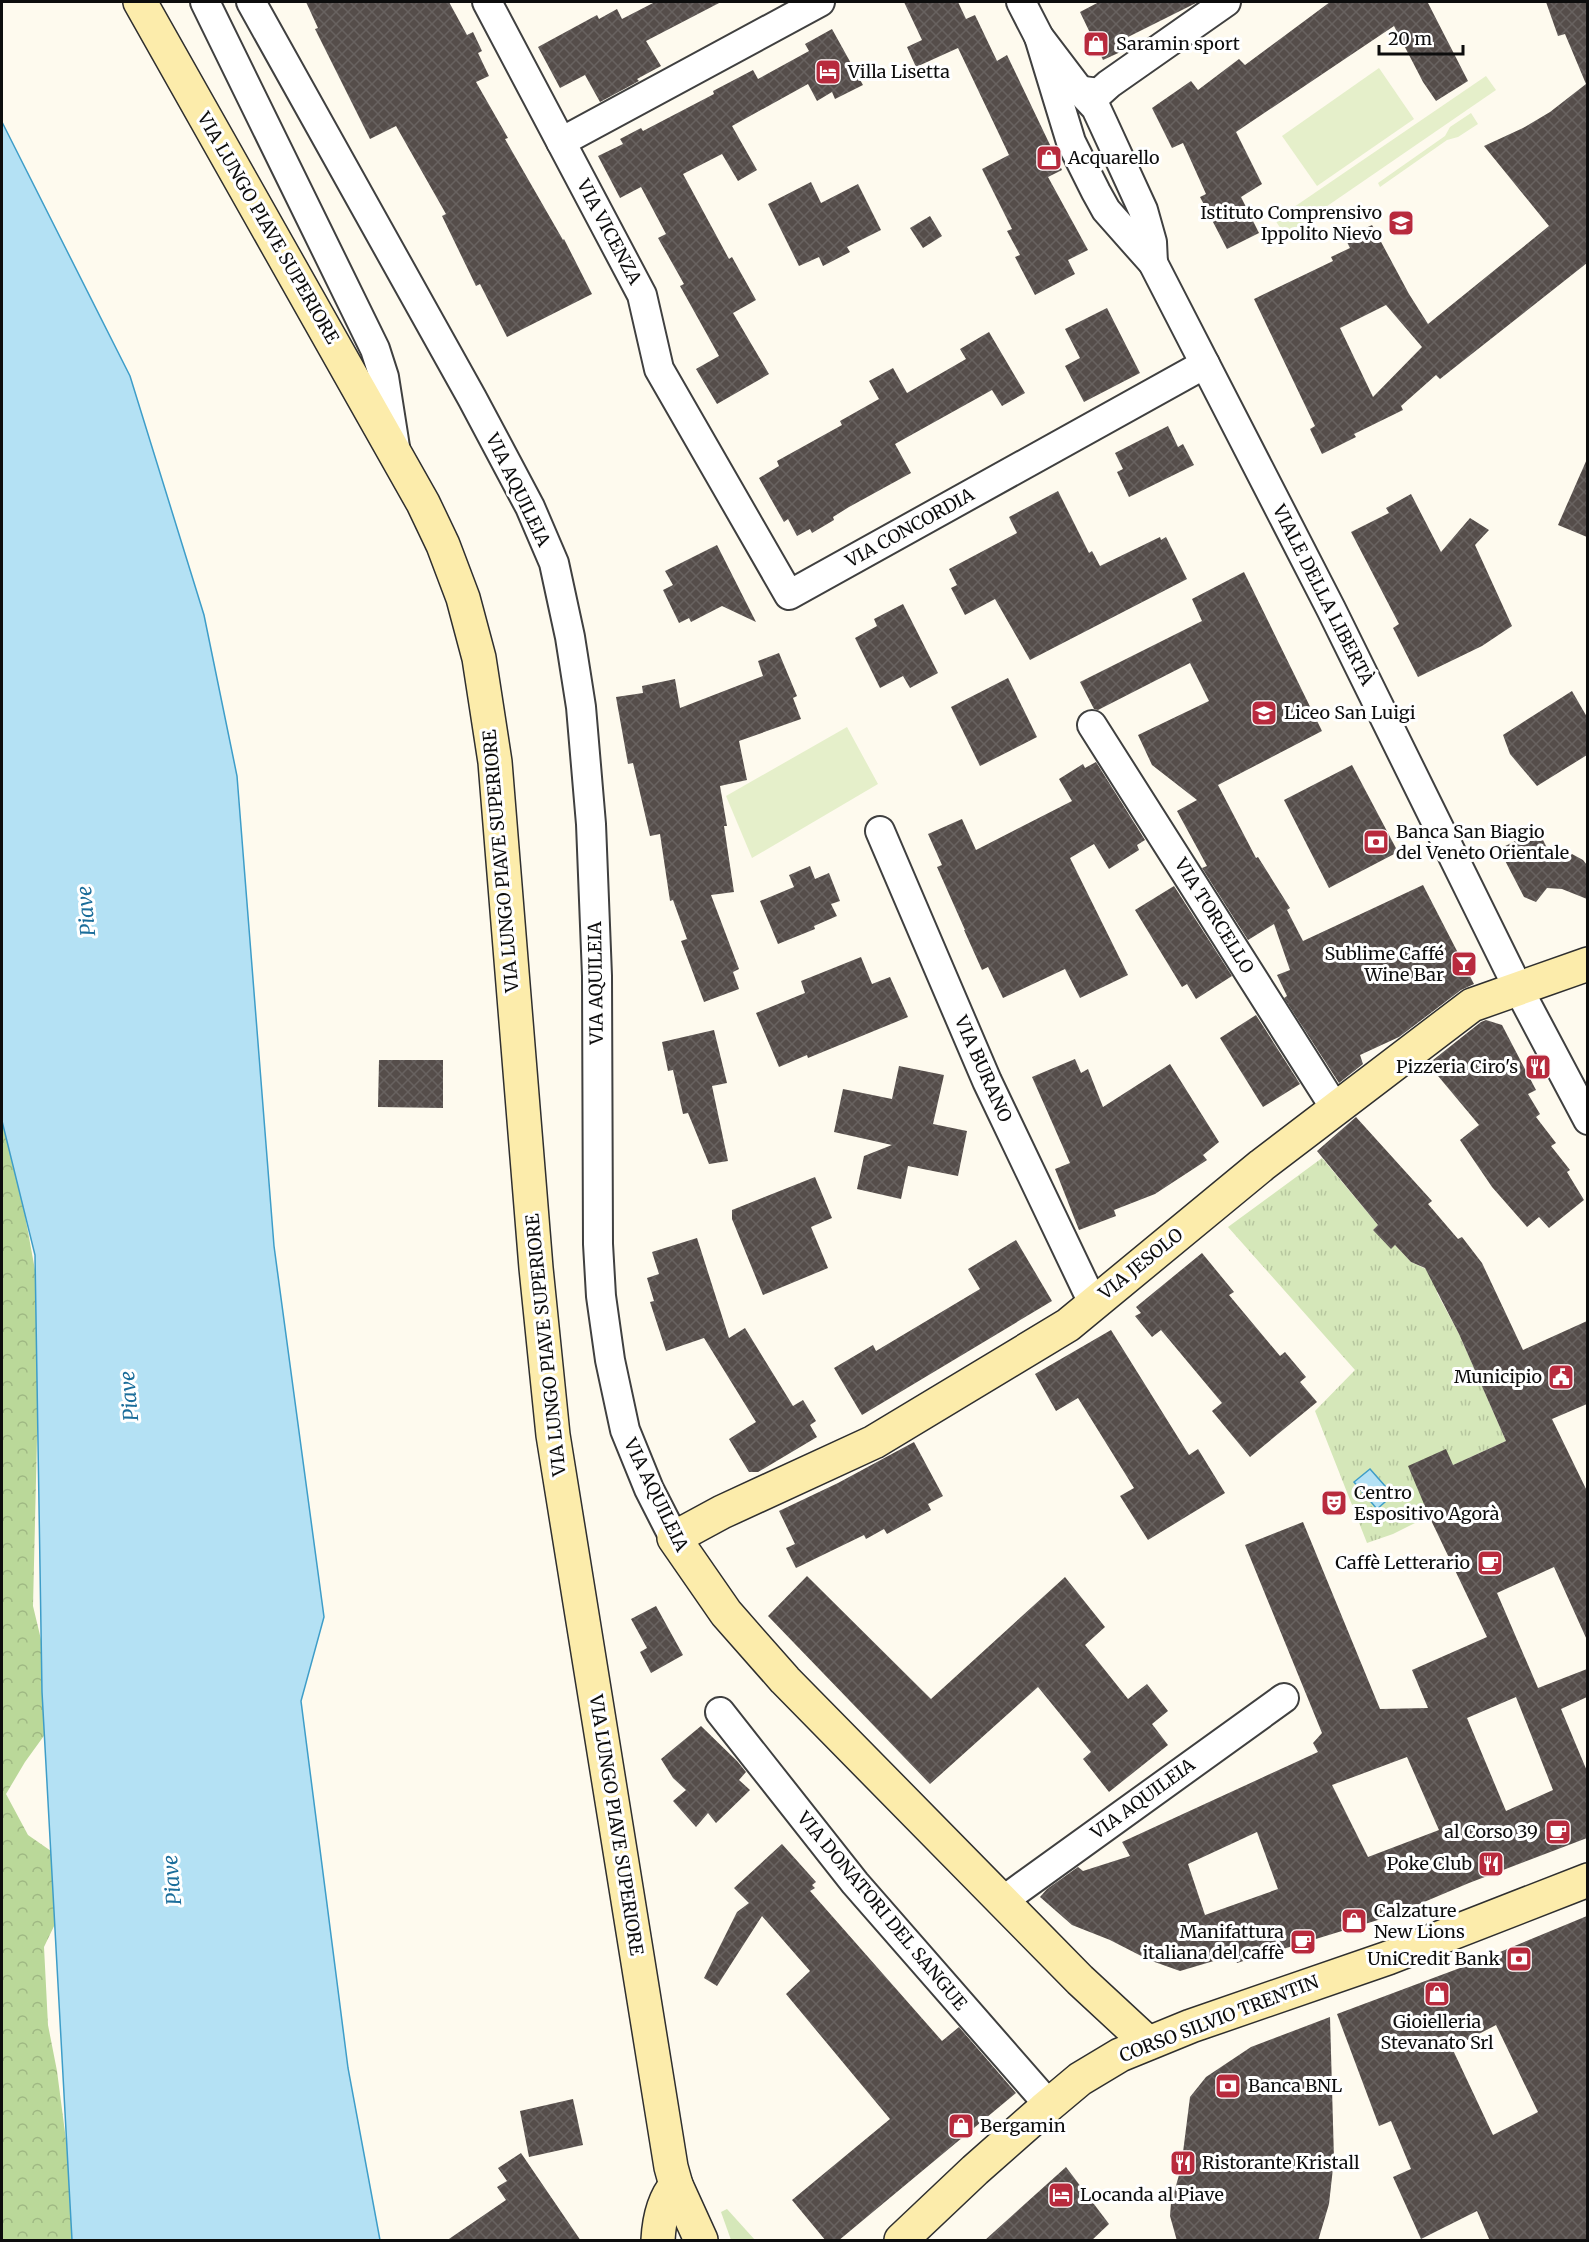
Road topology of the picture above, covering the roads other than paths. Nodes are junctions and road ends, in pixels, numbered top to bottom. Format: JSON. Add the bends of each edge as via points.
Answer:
{"nodes":[{"id":1,"x":140,"y":2,"type":"edge"},
{"id":2,"x":205,"y":2,"type":"edge"},
{"id":3,"x":251,"y":2,"type":"edge"},
{"id":4,"x":487,"y":2,"type":"edge"},
{"id":5,"x":820,"y":2,"type":"edge"},
{"id":6,"x":1226,"y":2,"type":"edge"},
{"id":7,"x":1031,"y":21,"type":"edge"},
{"id":8,"x":1082,"y":95,"type":"junction"},
{"id":9,"x":561,"y":142,"type":"junction"},
{"id":10,"x":1154,"y":263,"type":"junction"},
{"id":11,"x":1205,"y":364,"type":"junction"},
{"id":12,"x":690,"y":423,"type":"joint"},
{"id":13,"x":396,"y":454,"type":"junction"},
{"id":14,"x":1092,"y":724,"type":"dead end"},
{"id":15,"x":880,"y":831,"type":"dead end"},
{"id":16,"x":1587,"y":964,"type":"edge"},
{"id":17,"x":1518,"y":988,"type":"junction"},
{"id":18,"x":1335,"y":1108,"type":"junction"},
{"id":19,"x":1587,"y":1120,"type":"edge"},
{"id":20,"x":1093,"y":1304,"type":"junction"},
{"id":21,"x":674,"y":1538,"type":"junction"},
{"id":22,"x":1284,"y":1698,"type":"dead end"},
{"id":23,"x":720,"y":1712,"type":"dead end"},
{"id":24,"x":1587,"y":1880,"type":"edge"},
{"id":25,"x":1004,"y":1903,"type":"junction"},
{"id":26,"x":1148,"y":2043,"type":"junction"},
{"id":27,"x":1049,"y":2105,"type":"junction"},
{"id":28,"x":676,"y":2185,"type":"junction"},
{"id":29,"x":697,"y":2232,"type":"edge"},
{"id":30,"x":658,"y":2234,"type":"edge"},
{"id":31,"x":901,"y":2241,"type":"edge"}],
"edges":[{"from":1,"to":13,"type":"street","name":"VIA LUNGO PIAVE SUPERIORE"},
{"from":2,"to":13,"type":"street","name":"VIA LUNGO PIAVE SUPERIORE","via":[[375,349],[384,377]]},
{"from":3,"to":21,"type":"street","name":"VIA AQUILEIA","via":[[466,388],[530,507],[554,563],[581,707],[591,824],[601,1296],[625,1430]]},
{"from":4,"to":9,"type":"street","name":"VIA VICENZA"},
{"from":5,"to":9,"type":"street"},
{"from":6,"to":8,"type":"street","via":[[1109,84]]},
{"from":7,"to":8,"type":"street","name":"VIALE DELLA LIBERTÀ"},
{"from":8,"to":10,"type":"street","name":"VIALE DELLA LIBERTÀ","via":[[1143,210]]},
{"from":8,"to":10,"type":"street","name":"VIALE DELLA LIBERTÀ","via":[[1071,142],[1106,210]]},
{"from":9,"to":12,"type":"street","name":"VIA VICENZA","via":[[642,295],[659,369]]},
{"from":10,"to":11,"type":"street","name":"VIALE DELLA LIBERTÀ"},
{"from":11,"to":12,"type":"street","name":"VIA CONCORDIA","via":[[789,595]]},
{"from":11,"to":17,"type":"street","name":"VIALE DELLA LIBERTÀ"},
{"from":13,"to":28,"type":"street","name":"VIA LUNGO PIAVE SUPERIORE","via":[[443,545],[479,658],[495,762],[553,1435]]},
{"from":14,"to":18,"type":"street","name":"VIA TORCELLO"},
{"from":15,"to":20,"type":"street","name":"VIA BURANO","via":[[987,1081]]},
{"from":16,"to":17,"type":"street","name":"VIA JESOLO"},
{"from":17,"to":18,"type":"street","name":"VIA JESOLO","via":[[1472,1005]]},
{"from":17,"to":19,"type":"street","name":"VIALE DELLA LIBERTÀ"},
{"from":18,"to":20,"type":"street","name":"VIA JESOLO"},
{"from":20,"to":21,"type":"street","name":"VIA JESOLO","via":[[1068,1325],[874,1442]]},
{"from":21,"to":25,"type":"street","name":"VIA AQUILEIA","via":[[757,1650]]},
{"from":22,"to":25,"type":"street","name":"VIA AQUILEIA"},
{"from":23,"to":27,"type":"street","name":"VIA DONATORI DEL SANGUE","via":[[855,1884]]},
{"from":24,"to":26,"type":"street","name":"CORSO SILVIO TRENTIN","via":[[1388,1958]]},
{"from":25,"to":26,"type":"street","name":"VIA AQUILEIA"},
{"from":26,"to":27,"type":"street","name":"CORSO SILVIO TRENTIN","via":[[1080,2079]]},
{"from":27,"to":31,"type":"street","name":"CORSO SILVIO TRENTIN"},
{"from":28,"to":29,"type":"street","name":"VIA LUNGO PIAVE SUPERIORE"},
{"from":28,"to":30,"type":"street","via":[[665,2200]]},
{"from":29,"to":30,"type":"street","via":[[678,2219]]}]}
